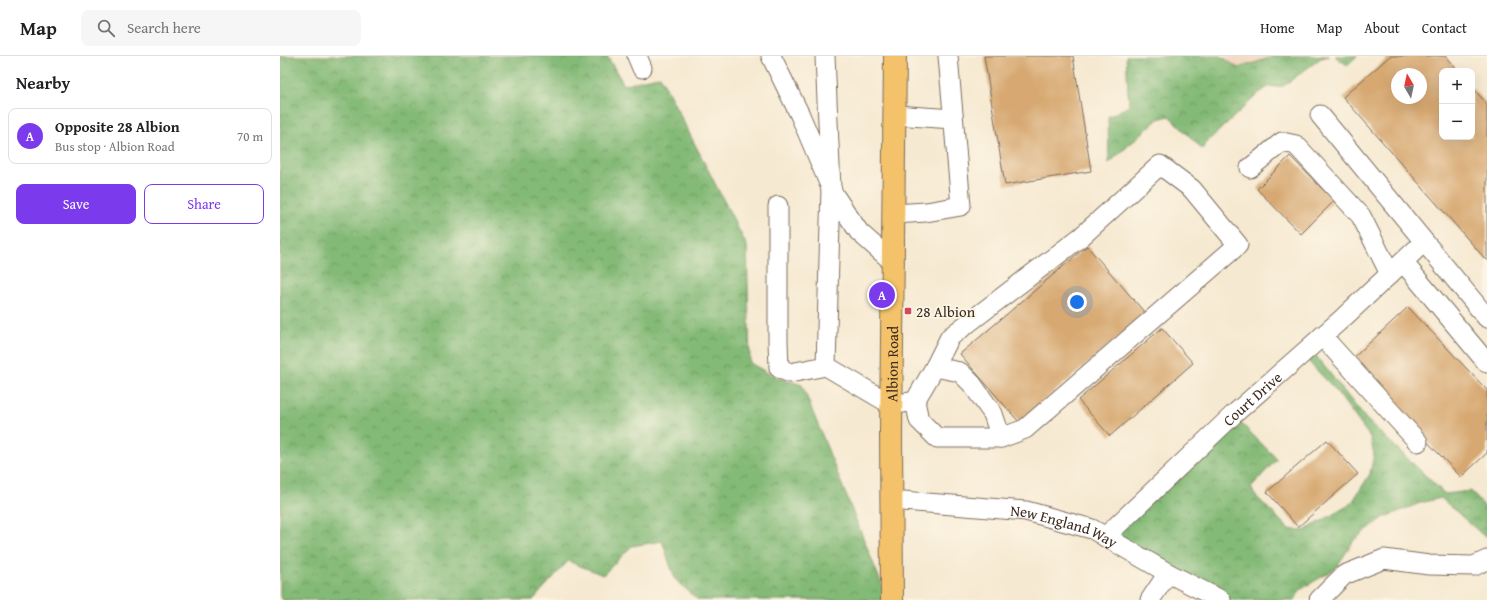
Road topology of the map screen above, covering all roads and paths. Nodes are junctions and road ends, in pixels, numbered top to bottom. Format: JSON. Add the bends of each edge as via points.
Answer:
{"nodes":[{"id":1,"x":771,"y":56,"type":"edge"},
{"id":2,"x":825,"y":56,"type":"edge"},
{"id":3,"x":895,"y":56,"type":"edge"},
{"id":4,"x":948,"y":56,"type":"edge"},
{"id":5,"x":895,"y":115,"type":"junction"},
{"id":6,"x":1320,"y":115,"type":"dead end"},
{"id":7,"x":953,"y":119,"type":"junction"},
{"id":8,"x":1250,"y":168,"type":"dead end"},
{"id":9,"x":831,"y":188,"type":"junction"},
{"id":10,"x":778,"y":206,"type":"dead end"},
{"id":11,"x":894,"y":214,"type":"junction"},
{"id":12,"x":1424,"y":242,"type":"junction"},
{"id":13,"x":894,"y":263,"type":"junction"},
{"id":14,"x":1396,"y":268,"type":"junction"},
{"id":15,"x":1487,"y":318,"type":"edge"},
{"id":16,"x":1322,"y":336,"type":"junction"},
{"id":17,"x":1487,"y":363,"type":"edge"},
{"id":18,"x":826,"y":366,"type":"junction"},
{"id":19,"x":935,"y":367,"type":"junction"},
{"id":20,"x":915,"y":401,"type":"junction"},
{"id":21,"x":892,"y":405,"type":"junction"},
{"id":22,"x":1001,"y":438,"type":"junction"},
{"id":23,"x":1418,"y":442,"type":"dead end"},
{"id":24,"x":891,"y":500,"type":"junction"},
{"id":25,"x":1105,"y":537,"type":"junction"},
{"id":26,"x":1487,"y":560,"type":"edge"},
{"id":27,"x":1168,"y":573,"type":"junction"},
{"id":28,"x":892,"y":600,"type":"edge"},
{"id":29,"x":1150,"y":600,"type":"edge"},
{"id":30,"x":1221,"y":600,"type":"edge"},
{"id":31,"x":1319,"y":600,"type":"edge"}],
"edges":[{"from":1,"to":9,"type":"street"},
{"from":2,"to":9,"type":"street"},
{"from":3,"to":5,"type":"main road","name":"Albion Road"},
{"from":4,"to":7,"type":"street"},
{"from":5,"to":7,"type":"street"},
{"from":5,"to":11,"type":"main road","name":"Albion Road"},
{"from":6,"to":12,"type":"street"},
{"from":7,"to":11,"type":"street","via":[[961,206]]},
{"from":8,"to":14,"type":"street","via":[[1282,142],[1296,145],[1361,216]]},
{"from":9,"to":13,"type":"street","via":[[859,232]]},
{"from":9,"to":18,"type":"street"},
{"from":10,"to":18,"type":"street","via":[[779,368],[790,373]]},
{"from":11,"to":13,"type":"main road","name":"Albion Road"},
{"from":12,"to":14,"type":"street","name":"Court Drive"},
{"from":12,"to":15,"type":"street"},
{"from":13,"to":21,"type":"main road","name":"Albion Road"},
{"from":14,"to":16,"type":"street","name":"Court Drive"},
{"from":14,"to":17,"type":"street"},
{"from":16,"to":23,"type":"street"},
{"from":16,"to":25,"type":"street","name":"Court Drive","via":[[1233,415]]},
{"from":18,"to":21,"type":"street"},
{"from":19,"to":20,"type":"street"},
{"from":19,"to":22,"type":"street","via":[[960,372],[972,384],[993,414]]},
{"from":19,"to":22,"type":"street","via":[[950,337],[1082,236],[1160,165],[1192,190],[1238,244],[1025,430]]},
{"from":20,"to":21,"type":"street"},
{"from":20,"to":22,"type":"street","via":[[919,420],[937,438]]},
{"from":21,"to":24,"type":"main road","name":"Albion Road"},
{"from":24,"to":25,"type":"street","name":"New England Way","via":[[1026,511],[1092,529]]},
{"from":24,"to":28,"type":"main road","name":"Albion Road"},
{"from":25,"to":27,"type":"street","name":"New England Way"},
{"from":26,"to":31,"type":"street","via":[[1474,566],[1384,560],[1344,575]]},
{"from":27,"to":29,"type":"street"},
{"from":27,"to":30,"type":"street","name":"New England Way"}]}
